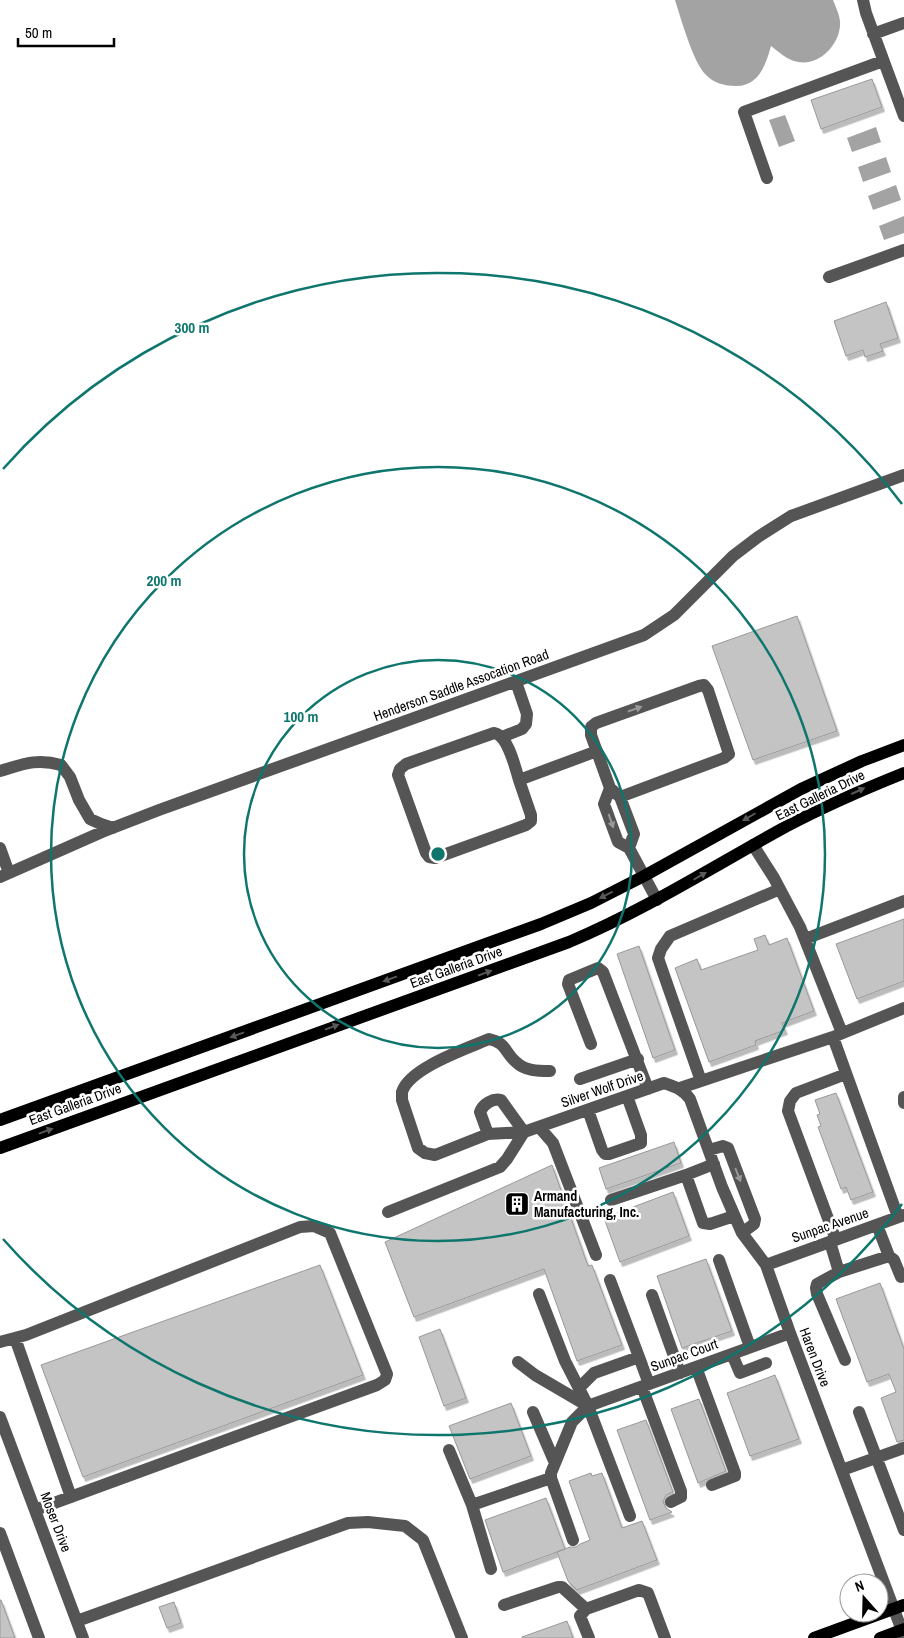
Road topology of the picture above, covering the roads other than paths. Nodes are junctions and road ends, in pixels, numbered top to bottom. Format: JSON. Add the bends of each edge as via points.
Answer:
{"nodes":[{"id":1,"x":863,"y":0,"type":"edge"},
{"id":2,"x":904,"y":23,"type":"edge"},
{"id":3,"x":873,"y":34,"type":"junction"},
{"id":4,"x":883,"y":61,"type":"junction"},
{"id":5,"x":904,"y":116,"type":"edge"},
{"id":6,"x":767,"y":178,"type":"dead end"},
{"id":7,"x":904,"y":250,"type":"edge"},
{"id":8,"x":829,"y":277,"type":"dead end"},
{"id":9,"x":904,"y":475,"type":"edge"},
{"id":10,"x":516,"y":682,"type":"junction"},
{"id":11,"x":502,"y":737,"type":"junction"},
{"id":12,"x":904,"y":746,"type":"edge"},
{"id":13,"x":597,"y":751,"type":"junction"},
{"id":14,"x":0,"y":771,"type":"edge"},
{"id":15,"x":904,"y":773,"type":"edge"},
{"id":16,"x":519,"y":780,"type":"junction"},
{"id":17,"x":615,"y":792,"type":"junction"},
{"id":18,"x":113,"y":828,"type":"junction"},
{"id":19,"x":753,"y":846,"type":"junction"},
{"id":20,"x":0,"y":848,"type":"edge"},
{"id":21,"x":629,"y":848,"type":"junction"},
{"id":22,"x":5,"y":875,"type":"edge"},
{"id":23,"x":644,"y":876,"type":"junction"},
{"id":24,"x":780,"y":889,"type":"junction"},
{"id":25,"x":657,"y":900,"type":"junction"},
{"id":26,"x":904,"y":901,"type":"edge"},
{"id":27,"x":805,"y":938,"type":"junction"},
{"id":28,"x":904,"y":1008,"type":"edge"},
{"id":29,"x":837,"y":1035,"type":"junction"},
{"id":30,"x":591,"y":1044,"type":"dead end"},
{"id":31,"x":638,"y":1059,"type":"junction"},
{"id":32,"x":550,"y":1071,"type":"dead end"},
{"id":33,"x":846,"y":1074,"type":"junction"},
{"id":34,"x":580,"y":1079,"type":"dead end"},
{"id":35,"x":701,"y":1081,"type":"junction"},
{"id":36,"x":648,"y":1089,"type":"junction"},
{"id":37,"x":684,"y":1092,"type":"junction"},
{"id":38,"x":627,"y":1096,"type":"junction"},
{"id":39,"x":904,"y":1097,"type":"edge"},
{"id":40,"x":904,"y":1103,"type":"edge"},
{"id":41,"x":588,"y":1110,"type":"junction"},
{"id":42,"x":0,"y":1120,"type":"edge"},
{"id":43,"x":539,"y":1127,"type":"junction"},
{"id":44,"x":524,"y":1132,"type":"junction"},
{"id":45,"x":488,"y":1134,"type":"junction"},
{"id":46,"x":0,"y":1148,"type":"edge"},
{"id":47,"x":708,"y":1150,"type":"junction"},
{"id":48,"x":714,"y":1164,"type":"junction"},
{"id":49,"x":686,"y":1175,"type":"junction"},
{"id":50,"x":611,"y":1200,"type":"dead end"},
{"id":51,"x":388,"y":1212,"type":"dead end"},
{"id":52,"x":734,"y":1216,"type":"junction"},
{"id":53,"x":901,"y":1216,"type":"edge"},
{"id":54,"x":877,"y":1225,"type":"junction"},
{"id":55,"x":742,"y":1233,"type":"junction"},
{"id":56,"x":833,"y":1241,"type":"junction"},
{"id":57,"x":596,"y":1255,"type":"dead end"},
{"id":58,"x":888,"y":1256,"type":"junction"},
{"id":59,"x":719,"y":1260,"type":"dead end"},
{"id":60,"x":766,"y":1264,"type":"junction"},
{"id":61,"x":839,"y":1272,"type":"junction"},
{"id":62,"x":902,"y":1277,"type":"dead end"},
{"id":63,"x":610,"y":1280,"type":"dead end"},
{"id":64,"x":539,"y":1294,"type":"dead end"},
{"id":65,"x":652,"y":1295,"type":"dead end"},
{"id":66,"x":790,"y":1333,"type":"junction"},
{"id":67,"x":15,"y":1338,"type":"junction"},
{"id":68,"x":0,"y":1342,"type":"edge"},
{"id":69,"x":750,"y":1347,"type":"junction"},
{"id":70,"x":732,"y":1354,"type":"junction"},
{"id":71,"x":639,"y":1357,"type":"junction"},
{"id":72,"x":845,"y":1360,"type":"dead end"},
{"id":73,"x":518,"y":1362,"type":"dead end"},
{"id":74,"x":766,"y":1363,"type":"dead end"},
{"id":75,"x":696,"y":1367,"type":"junction"},
{"id":76,"x":680,"y":1373,"type":"junction"},
{"id":77,"x":645,"y":1385,"type":"junction"},
{"id":78,"x":579,"y":1388,"type":"junction"},
{"id":79,"x":588,"y":1406,"type":"junction"},
{"id":80,"x":533,"y":1412,"type":"dead end"},
{"id":81,"x":859,"y":1412,"type":"dead end"},
{"id":82,"x":0,"y":1420,"type":"edge"},
{"id":83,"x":904,"y":1448,"type":"edge"},
{"id":84,"x":448,"y":1450,"type":"dead end"},
{"id":85,"x":876,"y":1458,"type":"junction"},
{"id":86,"x":555,"y":1463,"type":"junction"},
{"id":87,"x":842,"y":1470,"type":"junction"},
{"id":88,"x":551,"y":1478,"type":"junction"},
{"id":89,"x":712,"y":1485,"type":"dead end"},
{"id":90,"x":71,"y":1497,"type":"junction"},
{"id":91,"x":671,"y":1502,"type":"dead end"},
{"id":92,"x":472,"y":1505,"type":"junction"},
{"id":93,"x":35,"y":1510,"type":"junction"},
{"id":94,"x":630,"y":1516,"type":"dead end"},
{"id":95,"x":904,"y":1530,"type":"edge"},
{"id":96,"x":0,"y":1533,"type":"edge"},
{"id":97,"x":573,"y":1540,"type":"dead end"},
{"id":98,"x":491,"y":1569,"type":"dead end"},
{"id":99,"x":504,"y":1605,"type":"dead end"},
{"id":100,"x":899,"y":1607,"type":"edge"},
{"id":101,"x":586,"y":1609,"type":"junction"},
{"id":102,"x":77,"y":1621,"type":"junction"},
{"id":103,"x":903,"y":1632,"type":"edge"},
{"id":104,"x":39,"y":1638,"type":"edge"},
{"id":105,"x":83,"y":1638,"type":"edge"},
{"id":106,"x":462,"y":1638,"type":"edge"},
{"id":107,"x":589,"y":1638,"type":"edge"},
{"id":108,"x":664,"y":1638,"type":"edge"},
{"id":109,"x":814,"y":1638,"type":"edge"},
{"id":110,"x":880,"y":1638,"type":"edge"}],
"edges":[{"from":1,"to":3,"type":"street"},
{"from":2,"to":3,"type":"street"},
{"from":3,"to":4,"type":"street"},
{"from":4,"to":5,"type":"street"},
{"from":4,"to":6,"type":"street","via":[[744,112]]},
{"from":7,"to":8,"type":"street"},
{"from":9,"to":10,"type":"street","name":"Henderson Saddle Assocation Road","via":[[791,516],[733,556],[674,615],[644,635]]},
{"from":10,"to":11,"type":"street","via":[[527,714],[526,724]]},
{"from":10,"to":18,"type":"street","name":"Henderson Saddle Assocation Road"},
{"from":11,"to":16,"type":"street"},
{"from":11,"to":16,"type":"street","via":[[494,732],[400,769],[398,775],[429,857],[435,858],[531,821]]},
{"from":12,"to":23,"type":"main road","name":"East Galleria Drive","one_way":true,"via":[[801,788]]},
{"from":13,"to":16,"type":"street"},
{"from":13,"to":17,"type":"street"},
{"from":13,"to":17,"type":"street","one_way":true,"via":[[591,734],[591,727],[596,722],[704,685],[708,690],[729,754]]},
{"from":14,"to":18,"type":"street","via":[[37,761],[62,765],[90,818]]},
{"from":19,"to":15,"type":"main road","name":"East Galleria Drive","one_way":true,"via":[[827,806]]},
{"from":17,"to":21,"type":"street","via":[[634,834]]},
{"from":17,"to":21,"type":"street","one_way":true,"via":[[604,804],[618,842]]},
{"from":18,"to":22,"type":"street","name":"Henderson Saddle Assocation Road"},
{"from":19,"to":24,"type":"street"},
{"from":25,"to":19,"type":"main road","name":"East Galleria Drive","one_way":true},
{"from":20,"to":22,"type":"street"},
{"from":21,"to":23,"type":"street"},
{"from":23,"to":25,"type":"street"},
{"from":23,"to":42,"type":"main road","name":"East Galleria Drive","one_way":true,"via":[[541,924]]},
{"from":24,"to":27,"type":"street"},
{"from":24,"to":35,"type":"street","via":[[670,936],[661,949],[658,958]]},
{"from":46,"to":25,"type":"main road","name":"East Galleria Drive","one_way":true,"via":[[535,955],[601,929]]},
{"from":26,"to":27,"type":"street"},
{"from":27,"to":29,"type":"street"},
{"from":28,"to":29,"type":"street"},
{"from":29,"to":33,"type":"street"},
{"from":29,"to":35,"type":"street"},
{"from":30,"to":31,"type":"street","via":[[568,984],[569,980],[598,968],[603,972]]},
{"from":31,"to":34,"type":"street"},
{"from":31,"to":36,"type":"street"},
{"from":32,"to":45,"type":"street","name":"Silver Wolf Drive","via":[[537,1072],[524,1067],[515,1062],[506,1047],[489,1039],[438,1061],[412,1078],[402,1092],[418,1148],[425,1153],[436,1155]]},
{"from":33,"to":53,"type":"street"},
{"from":33,"to":56,"type":"street","via":[[796,1093],[788,1111]]},
{"from":35,"to":37,"type":"street"},
{"from":36,"to":37,"type":"street","name":"Silver Wolf Drive","via":[[664,1083]]},
{"from":36,"to":38,"type":"street","name":"Silver Wolf Drive"},
{"from":37,"to":47,"type":"street","name":"Haren Drive","via":[[690,1098]]},
{"from":38,"to":41,"type":"street","name":"Silver Wolf Drive"},
{"from":38,"to":41,"type":"street","via":[[641,1135],[640,1143],[605,1154]]},
{"from":39,"to":40,"type":"street"},
{"from":41,"to":43,"type":"street","name":"Silver Wolf Drive"},
{"from":43,"to":44,"type":"street","name":"Silver Wolf Drive"},
{"from":43,"to":57,"type":"street","via":[[553,1143]]},
{"from":44,"to":45,"type":"street","name":"Silver Wolf Drive"},
{"from":44,"to":45,"type":"street","via":[[497,1099],[482,1107],[480,1112]]},
{"from":44,"to":51,"type":"street","via":[[500,1167]]},
{"from":47,"to":48,"type":"street","name":"Haren Drive"},
{"from":47,"to":55,"type":"street","one_way":true,"via":[[728,1148],[755,1219],[754,1224]]},
{"from":48,"to":49,"type":"street"},
{"from":48,"to":52,"type":"street","name":"Haren Drive"},
{"from":49,"to":50,"type":"street"},
{"from":49,"to":52,"type":"street","via":[[703,1223],[710,1224]]},
{"from":52,"to":55,"type":"street","name":"Haren Drive"},
{"from":53,"to":54,"type":"street","name":"Sunpac Avenue"},
{"from":54,"to":56,"type":"street","name":"Sunpac Avenue"},
{"from":54,"to":58,"type":"street"},
{"from":55,"to":60,"type":"street","name":"Haren Drive"},
{"from":56,"to":60,"type":"street","name":"Sunpac Avenue"},
{"from":56,"to":61,"type":"street"},
{"from":58,"to":61,"type":"street"},
{"from":58,"to":62,"type":"street","via":[[894,1260]]},
{"from":59,"to":69,"type":"street"},
{"from":60,"to":66,"type":"street","name":"Haren Drive"},
{"from":61,"to":72,"type":"street","via":[[817,1284],[816,1288]]},
{"from":63,"to":71,"type":"street"},
{"from":64,"to":78,"type":"street"},
{"from":65,"to":76,"type":"street"},
{"from":66,"to":69,"type":"street","name":"Sunpac Court"},
{"from":66,"to":87,"type":"street","name":"Haren Drive"},
{"from":67,"to":68,"type":"street"},
{"from":67,"to":90,"type":"street"},
{"from":67,"to":90,"type":"street","via":[[300,1227],[314,1226],[330,1233],[387,1374],[385,1380],[377,1385]]},
{"from":69,"to":70,"type":"street","name":"Sunpac Court"},
{"from":70,"to":74,"type":"street","via":[[740,1373]]},
{"from":70,"to":75,"type":"street","name":"Sunpac Court"},
{"from":71,"to":77,"type":"street"},
{"from":71,"to":78,"type":"street","via":[[594,1373]]},
{"from":73,"to":79,"type":"street"},
{"from":75,"to":76,"type":"street","name":"Sunpac Court"},
{"from":75,"to":89,"type":"street","via":[[735,1473]]},
{"from":76,"to":77,"type":"street","name":"Sunpac Court"},
{"from":77,"to":79,"type":"street","name":"Sunpac Court"},
{"from":77,"to":91,"type":"street","via":[[681,1491],[681,1497]]},
{"from":78,"to":79,"type":"street"},
{"from":79,"to":86,"type":"street","via":[[572,1422]]},
{"from":79,"to":94,"type":"street"},
{"from":80,"to":86,"type":"street"},
{"from":81,"to":85,"type":"street"},
{"from":82,"to":93,"type":"street","name":"Moser Drive"},
{"from":83,"to":85,"type":"street"},
{"from":84,"to":92,"type":"street"},
{"from":85,"to":87,"type":"street"},
{"from":85,"to":95,"type":"street"},
{"from":86,"to":88,"type":"street"},
{"from":87,"to":100,"type":"street","name":"Haren Drive"},
{"from":88,"to":92,"type":"street"},
{"from":88,"to":97,"type":"street"},
{"from":90,"to":93,"type":"street"},
{"from":92,"to":98,"type":"street"},
{"from":93,"to":102,"type":"street","name":"Moser Drive"},
{"from":96,"to":104,"type":"street"},
{"from":99,"to":101,"type":"street","via":[[558,1586]]},
{"from":100,"to":103,"type":"street","name":"Haren Drive"},
{"from":100,"to":109,"type":"main road"},
{"from":101,"to":107,"type":"street","via":[[580,1616]]},
{"from":101,"to":108,"type":"street","via":[[639,1590],[648,1593]]},
{"from":102,"to":105,"type":"street","name":"Moser Drive"},
{"from":102,"to":106,"type":"street","via":[[348,1523],[368,1522],[405,1526],[423,1540]]},
{"from":103,"to":110,"type":"main road"}]}
